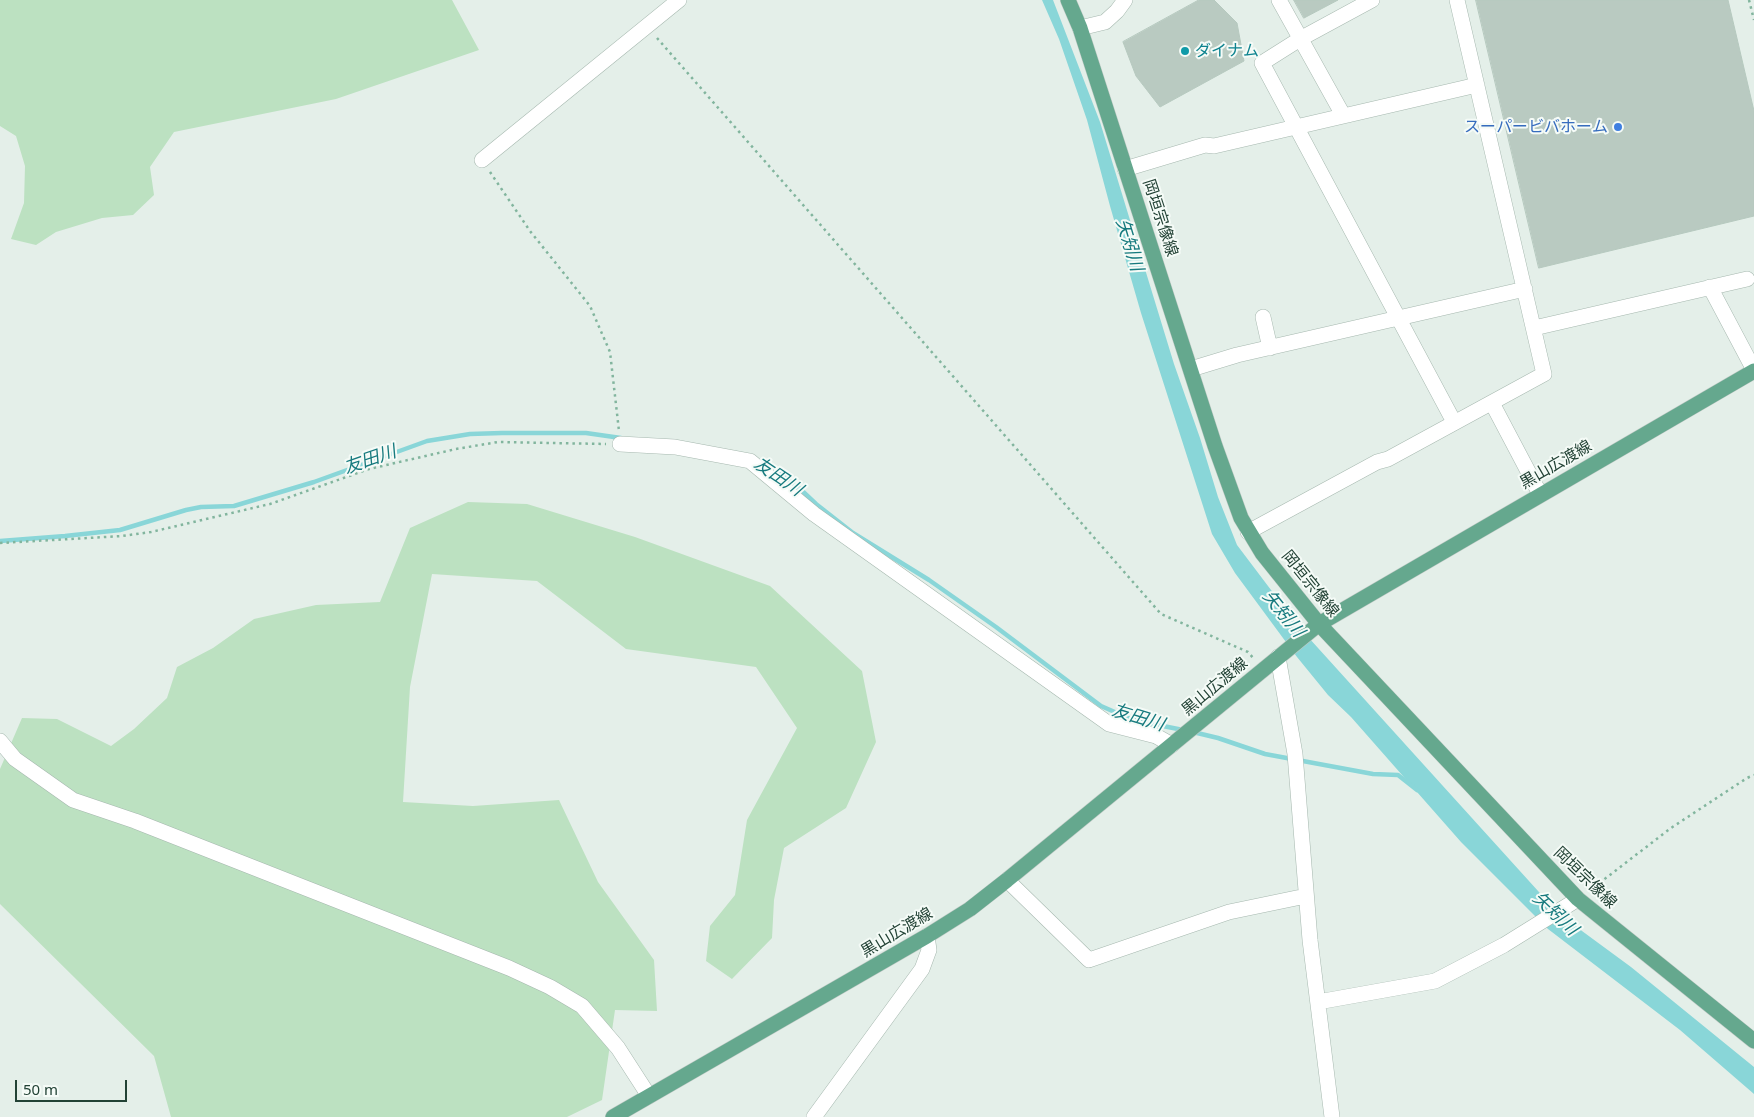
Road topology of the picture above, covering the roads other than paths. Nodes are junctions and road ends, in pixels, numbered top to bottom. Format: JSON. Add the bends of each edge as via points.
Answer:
{"nodes":[{"id":1,"x":679,"y":0,"type":"edge"},
{"id":2,"x":1068,"y":0,"type":"edge"},
{"id":3,"x":1125,"y":0,"type":"edge"},
{"id":4,"x":1279,"y":0,"type":"edge"},
{"id":5,"x":1372,"y":0,"type":"edge"},
{"id":6,"x":1457,"y":0,"type":"edge"},
{"id":7,"x":1080,"y":28,"type":"junction"},
{"id":8,"x":1300,"y":39,"type":"junction"},
{"id":9,"x":1477,"y":85,"type":"junction"},
{"id":10,"x":1343,"y":115,"type":"junction"},
{"id":11,"x":1297,"y":126,"type":"junction"},
{"id":12,"x":482,"y":160,"type":"road end"},
{"id":13,"x":1125,"y":169,"type":"junction"},
{"id":14,"x":1747,"y":279,"type":"dead end"},
{"id":15,"x":1710,"y":287,"type":"junction"},
{"id":16,"x":1525,"y":289,"type":"junction"},
{"id":17,"x":1263,"y":317,"type":"dead end"},
{"id":18,"x":1399,"y":318,"type":"junction"},
{"id":19,"x":1534,"y":328,"type":"junction"},
{"id":20,"x":1270,"y":348,"type":"junction"},
{"id":21,"x":1190,"y":369,"type":"junction"},
{"id":22,"x":1754,"y":371,"type":"edge"},
{"id":23,"x":1492,"y":403,"type":"junction"},
{"id":24,"x":1454,"y":422,"type":"junction"},
{"id":25,"x":620,"y":444,"type":"road end"},
{"id":26,"x":1540,"y":494,"type":"junction"},
{"id":27,"x":1248,"y":532,"type":"junction"},
{"id":28,"x":1319,"y":624,"type":"junction"},
{"id":29,"x":1278,"y":657,"type":"junction"},
{"id":30,"x":0,"y":741,"type":"edge"},
{"id":31,"x":1172,"y":745,"type":"junction"},
{"id":32,"x":1007,"y":880,"type":"junction"},
{"id":33,"x":1306,"y":896,"type":"junction"},
{"id":34,"x":1578,"y":899,"type":"junction"},
{"id":35,"x":928,"y":936,"type":"junction"},
{"id":36,"x":1318,"y":1002,"type":"junction"},
{"id":37,"x":1754,"y":1041,"type":"edge"},
{"id":38,"x":649,"y":1096,"type":"junction"},
{"id":39,"x":613,"y":1117,"type":"edge"},
{"id":40,"x":814,"y":1117,"type":"edge"},
{"id":41,"x":1332,"y":1117,"type":"edge"}],
"edges":[{"from":1,"to":12,"type":"street"},
{"from":2,"to":7,"type":"main road","name":"岡垣宗像線"},
{"from":3,"to":7,"type":"street","via":[[1105,22]]},
{"from":4,"to":8,"type":"street"},
{"from":5,"to":8,"type":"street"},
{"from":6,"to":9,"type":"street"},
{"from":7,"to":13,"type":"main road","name":"岡垣宗像線"},
{"from":8,"to":10,"type":"street"},
{"from":8,"to":11,"type":"street","via":[[1262,63]]},
{"from":9,"to":10,"type":"street"},
{"from":9,"to":16,"type":"street"},
{"from":10,"to":11,"type":"street"},
{"from":11,"to":13,"type":"street","via":[[1214,146],[1205,145]]},
{"from":11,"to":18,"type":"street"},
{"from":13,"to":21,"type":"main road","name":"岡垣宗像線"},
{"from":14,"to":15,"type":"street"},
{"from":15,"to":19,"type":"street"},
{"from":15,"to":22,"type":"street"},
{"from":16,"to":18,"type":"street"},
{"from":16,"to":19,"type":"street"},
{"from":17,"to":20,"type":"street"},
{"from":18,"to":20,"type":"street"},
{"from":18,"to":24,"type":"street"},
{"from":19,"to":23,"type":"street","via":[[1544,374]]},
{"from":20,"to":21,"type":"street"},
{"from":21,"to":27,"type":"main road","name":"岡垣宗像線"},
{"from":22,"to":26,"type":"main road","name":"黒山広渡線"},
{"from":23,"to":24,"type":"street"},
{"from":23,"to":26,"type":"street"},
{"from":24,"to":27,"type":"street"},
{"from":25,"to":31,"type":"street","via":[[675,447],[750,461],[814,514],[1109,724],[1156,736]]},
{"from":26,"to":28,"type":"main road","name":"黒山広渡線"},
{"from":27,"to":28,"type":"main road","name":"岡垣宗像線"},
{"from":28,"to":29,"type":"main road","name":"黒山広渡線"},
{"from":28,"to":34,"type":"main road","name":"岡垣宗像線"},
{"from":29,"to":31,"type":"main road","name":"黒山広渡線"},
{"from":29,"to":33,"type":"street","via":[[1298,778]]},
{"from":30,"to":38,"type":"street","via":[[15,759],[74,800],[135,821],[550,987],[582,1006],[618,1048]]},
{"from":31,"to":32,"type":"main road","name":"黒山広渡線"},
{"from":32,"to":33,"type":"street","via":[[1089,960],[1229,912]]},
{"from":32,"to":35,"type":"main road","name":"黒山広渡線"},
{"from":33,"to":36,"type":"street"},
{"from":34,"to":36,"type":"street","via":[[1512,940],[1435,981]]},
{"from":34,"to":37,"type":"main road","name":"岡垣宗像線"},
{"from":35,"to":38,"type":"main road","name":"黒山広渡線"},
{"from":35,"to":40,"type":"street","via":[[928,950],[922,969]]},
{"from":36,"to":41,"type":"street"},
{"from":38,"to":39,"type":"main road","name":"黒山広渡線"}]}
